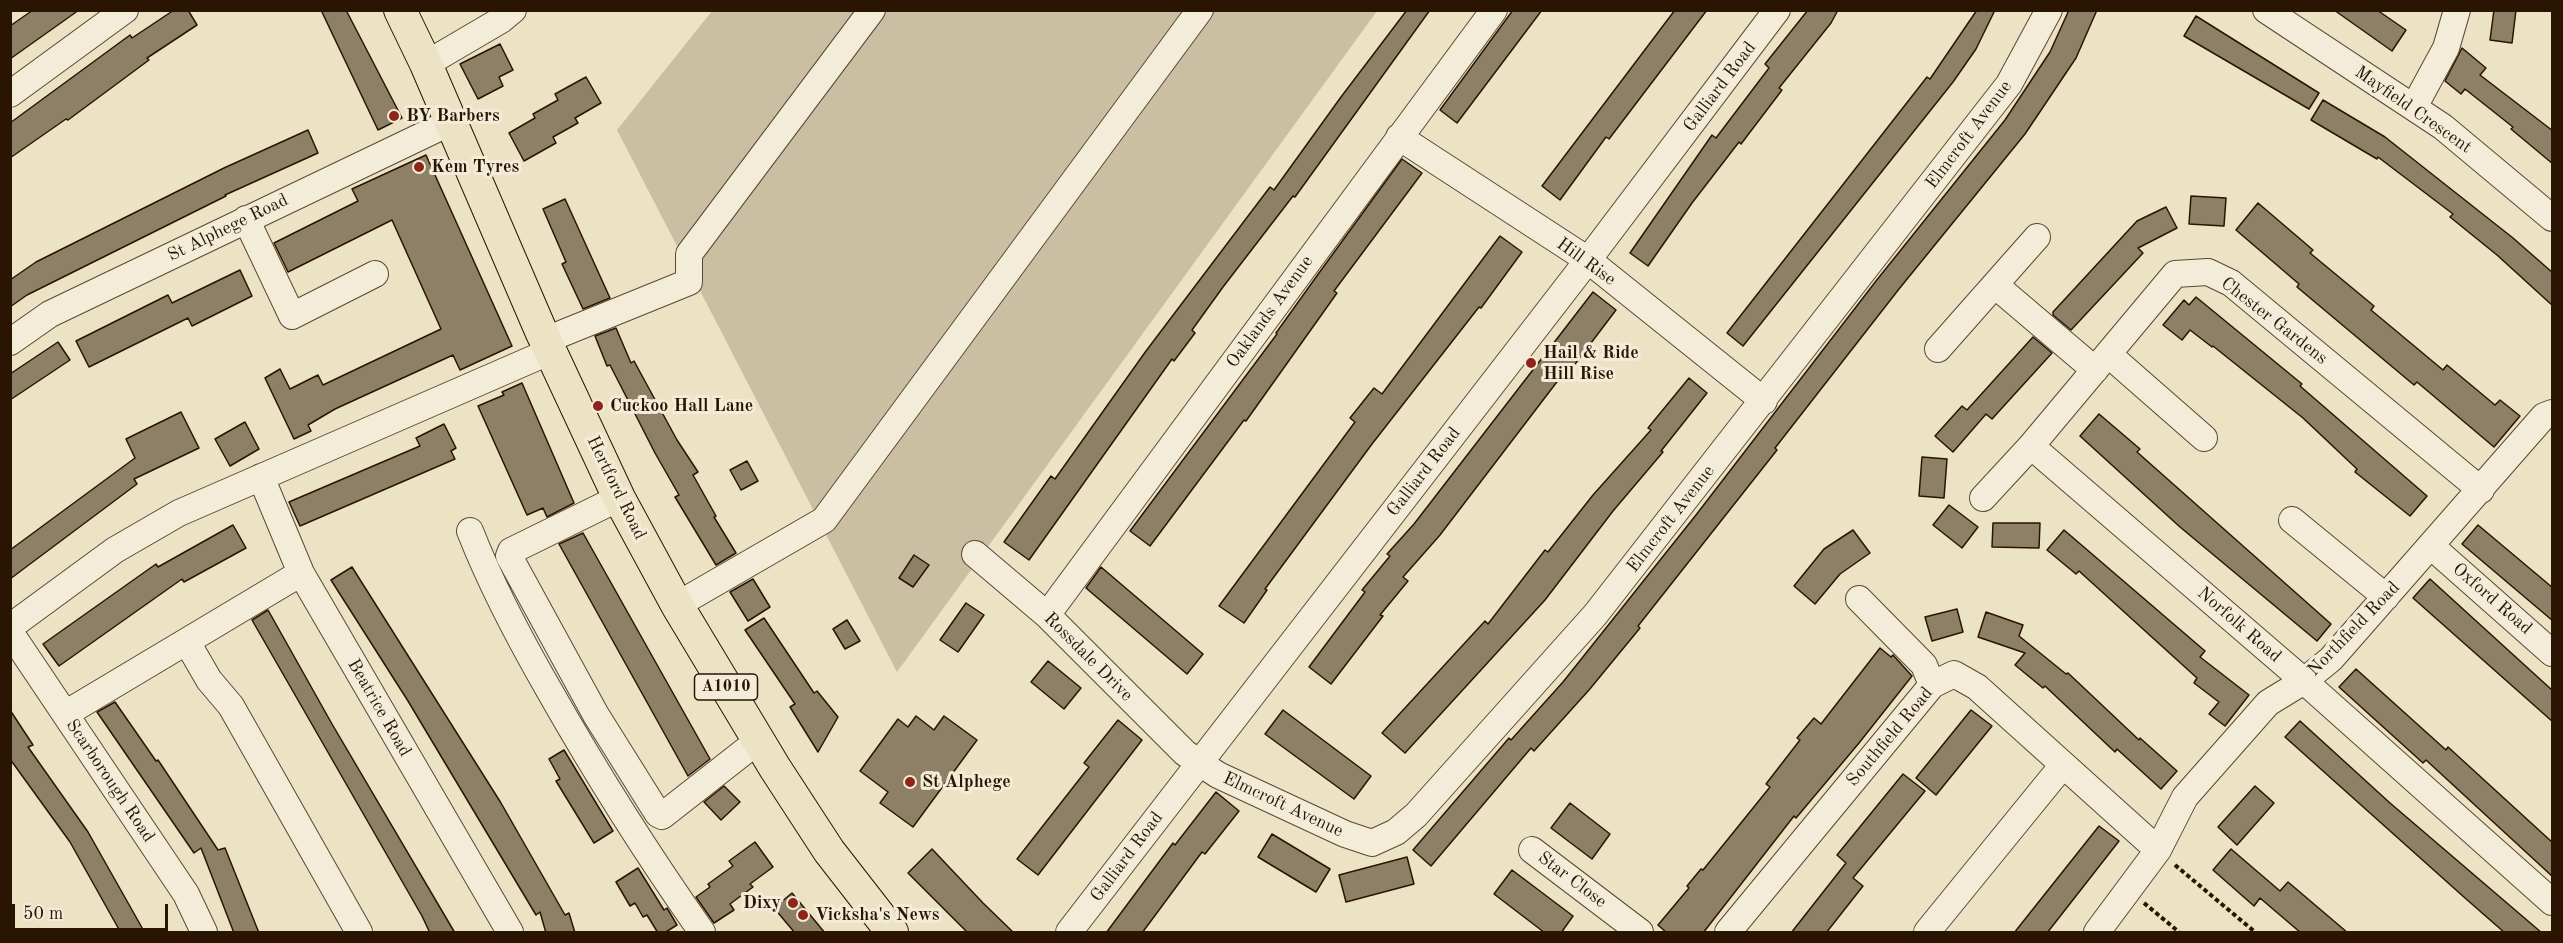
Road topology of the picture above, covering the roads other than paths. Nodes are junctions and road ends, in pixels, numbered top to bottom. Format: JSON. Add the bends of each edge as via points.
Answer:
{"nodes":[{"id":1,"x":125,"y":10,"type":"edge"},
{"id":2,"x":400,"y":10,"type":"edge"},
{"id":3,"x":513,"y":10,"type":"edge"},
{"id":4,"x":872,"y":10,"type":"edge"},
{"id":5,"x":1200,"y":10,"type":"edge"},
{"id":6,"x":1494,"y":10,"type":"edge"},
{"id":7,"x":1777,"y":10,"type":"edge"},
{"id":8,"x":2049,"y":10,"type":"edge"},
{"id":9,"x":2266,"y":10,"type":"edge"},
{"id":10,"x":2457,"y":10,"type":"edge"},
{"id":11,"x":426,"y":64,"type":"junction"},
{"id":12,"x":10,"y":94,"type":"edge"},
{"id":13,"x":2414,"y":107,"type":"junction"},
{"id":14,"x":451,"y":122,"type":"junction"},
{"id":15,"x":1399,"y":137,"type":"junction"},
{"id":16,"x":2553,"y":218,"type":"edge"},
{"id":17,"x":246,"y":219,"type":"junction"},
{"id":18,"x":2037,"y":237,"type":"dead end"},
{"id":19,"x":1588,"y":260,"type":"junction"},
{"id":20,"x":375,"y":274,"type":"dead end"},
{"id":21,"x":1995,"y":285,"type":"junction"},
{"id":22,"x":10,"y":342,"type":"edge"},
{"id":23,"x":548,"y":346,"type":"junction"},
{"id":24,"x":1938,"y":349,"type":"dead end"},
{"id":25,"x":2101,"y":362,"type":"junction"},
{"id":26,"x":1764,"y":401,"type":"junction"},
{"id":27,"x":2553,"y":413,"type":"edge"},
{"id":28,"x":2204,"y":438,"type":"dead end"},
{"id":29,"x":2031,"y":446,"type":"junction"},
{"id":30,"x":261,"y":477,"type":"junction"},
{"id":31,"x":2481,"y":490,"type":"junction"},
{"id":32,"x":619,"y":498,"type":"junction"},
{"id":33,"x":1983,"y":498,"type":"dead end"},
{"id":34,"x":2292,"y":520,"type":"dead end"},
{"id":35,"x":470,"y":531,"type":"dead end"},
{"id":36,"x":2431,"y":546,"type":"junction"},
{"id":37,"x":975,"y":554,"type":"dead end"},
{"id":38,"x":301,"y":573,"type":"junction"},
{"id":39,"x":2386,"y":597,"type":"junction"},
{"id":40,"x":1859,"y":599,"type":"dead end"},
{"id":41,"x":677,"y":605,"type":"junction"},
{"id":42,"x":1047,"y":615,"type":"junction"},
{"id":43,"x":10,"y":627,"type":"edge"},
{"id":44,"x":10,"y":632,"type":"edge"},
{"id":45,"x":187,"y":642,"type":"junction"},
{"id":46,"x":2553,"y":653,"type":"edge"},
{"id":47,"x":2304,"y":681,"type":"junction"},
{"id":48,"x":1932,"y":685,"type":"junction"},
{"id":49,"x":65,"y":714,"type":"junction"},
{"id":50,"x":759,"y":740,"type":"junction"},
{"id":51,"x":1198,"y":764,"type":"junction"},
{"id":52,"x":2063,"y":765,"type":"junction"},
{"id":53,"x":1532,"y":850,"type":"dead end"},
{"id":54,"x":2158,"y":850,"type":"junction"},
{"id":55,"x":2553,"y":902,"type":"edge"},
{"id":56,"x":204,"y":933,"type":"edge"},
{"id":57,"x":359,"y":933,"type":"edge"},
{"id":58,"x":510,"y":933,"type":"edge"},
{"id":59,"x":702,"y":933,"type":"edge"},
{"id":60,"x":892,"y":933,"type":"edge"},
{"id":61,"x":1069,"y":933,"type":"edge"},
{"id":62,"x":1640,"y":933,"type":"edge"},
{"id":63,"x":1728,"y":933,"type":"edge"},
{"id":64,"x":1926,"y":933,"type":"edge"},
{"id":65,"x":2097,"y":933,"type":"edge"}],
"edges":[{"from":1,"to":12,"type":"street"},
{"from":2,"to":11,"type":"main road","name":"Hertford Road","number":"A1010"},
{"from":3,"to":11,"type":"street"},
{"from":4,"to":23,"type":"street","via":[[689,254],[689,282]]},
{"from":5,"to":41,"type":"street","via":[[824,520]]},
{"from":6,"to":15,"type":"street","name":"Oaklands Avenue"},
{"from":7,"to":19,"type":"street","name":"Galliard Road"},
{"from":8,"to":26,"type":"street","name":"Elmcroft Avenue","via":[[2009,84]]},
{"from":9,"to":13,"type":"street","name":"Mayfield Crescent"},
{"from":10,"to":13,"type":"street","via":[[2446,48]]},
{"from":11,"to":14,"type":"main road","name":"Hertford Road","number":"A1010"},
{"from":13,"to":16,"type":"street","name":"Mayfield Crescent"},
{"from":14,"to":17,"type":"street","name":"St Alphege Road"},
{"from":14,"to":23,"type":"main road","name":"Hertford Road","number":"A1010"},
{"from":15,"to":19,"type":"street","name":"Hill Rise"},
{"from":15,"to":42,"type":"street","name":"Oaklands Avenue"},
{"from":17,"to":20,"type":"street","via":[[292,316]]},
{"from":17,"to":22,"type":"street","name":"St Alphege Road","via":[[50,314]]},
{"from":18,"to":21,"type":"street"},
{"from":19,"to":26,"type":"street","name":"Hill Rise"},
{"from":19,"to":51,"type":"street","name":"Galliard Road"},
{"from":21,"to":24,"type":"street"},
{"from":21,"to":25,"type":"street"},
{"from":23,"to":30,"type":"street"},
{"from":23,"to":32,"type":"main road","name":"Hertford Road","number":"A1010"},
{"from":25,"to":28,"type":"street"},
{"from":25,"to":29,"type":"street","name":"Chester Gardens"},
{"from":25,"to":31,"type":"street","name":"Chester Gardens","via":[[2175,274],[2208,272],[2231,283]]},
{"from":26,"to":51,"type":"street","name":"Elmcroft Avenue","via":[[1595,615],[1416,815],[1396,832],[1372,843],[1345,834]]},
{"from":27,"to":31,"type":"street","name":"Northfield Road","via":[[2544,416]]},
{"from":29,"to":33,"type":"street","name":"Chester Gardens"},
{"from":29,"to":47,"type":"street","name":"Norfolk Road"},
{"from":30,"to":38,"type":"street","name":"Beatrice Road"},
{"from":30,"to":43,"type":"street","via":[[179,513],[115,550]]},
{"from":31,"to":36,"type":"street","name":"Northfield Road"},
{"from":32,"to":41,"type":"main road","name":"Hertford Road","number":"A1010"},
{"from":32,"to":50,"type":"street","via":[[511,551],[509,556],[596,715],[662,816]]},
{"from":34,"to":39,"type":"street"},
{"from":35,"to":59,"type":"street","via":[[488,577],[564,716],[645,850]]},
{"from":36,"to":39,"type":"street","name":"Northfield Road"},
{"from":36,"to":46,"type":"street","name":"Oxford Road"},
{"from":37,"to":42,"type":"street","name":"Rossdale Drive"},
{"from":38,"to":45,"type":"street"},
{"from":38,"to":58,"type":"street","name":"Beatrice Road"},
{"from":39,"to":47,"type":"street","name":"Northfield Road","via":[[2331,659]]},
{"from":40,"to":48,"type":"street","via":[[1924,665]]},
{"from":41,"to":50,"type":"main road","name":"Hertford Road","number":"A1010"},
{"from":42,"to":51,"type":"street","name":"Rossdale Drive"},
{"from":44,"to":49,"type":"street","name":"Scarborough Road"},
{"from":45,"to":49,"type":"street"},
{"from":45,"to":57,"type":"street","via":[[209,680],[231,706]]},
{"from":47,"to":54,"type":"street","name":"Northfield Road","via":[[2268,703],[2185,797]]},
{"from":47,"to":55,"type":"street","name":"Norfolk Road"},
{"from":48,"to":52,"type":"street","name":"Southfield Road","via":[[1954,674],[1977,687]]},
{"from":48,"to":63,"type":"street","name":"Southfield Road"},
{"from":49,"to":56,"type":"street","name":"Scarborough Road","via":[[186,894]]},
{"from":50,"to":60,"type":"main road","name":"Hertford Road","number":"A1010","via":[[830,851]]},
{"from":51,"to":61,"type":"street","name":"Galliard Road"},
{"from":52,"to":54,"type":"street","name":"Southfield Road"},
{"from":52,"to":64,"type":"street"},
{"from":53,"to":62,"type":"street","name":"Star Close"},
{"from":54,"to":65,"type":"street","name":"Northfield Road"}]}
